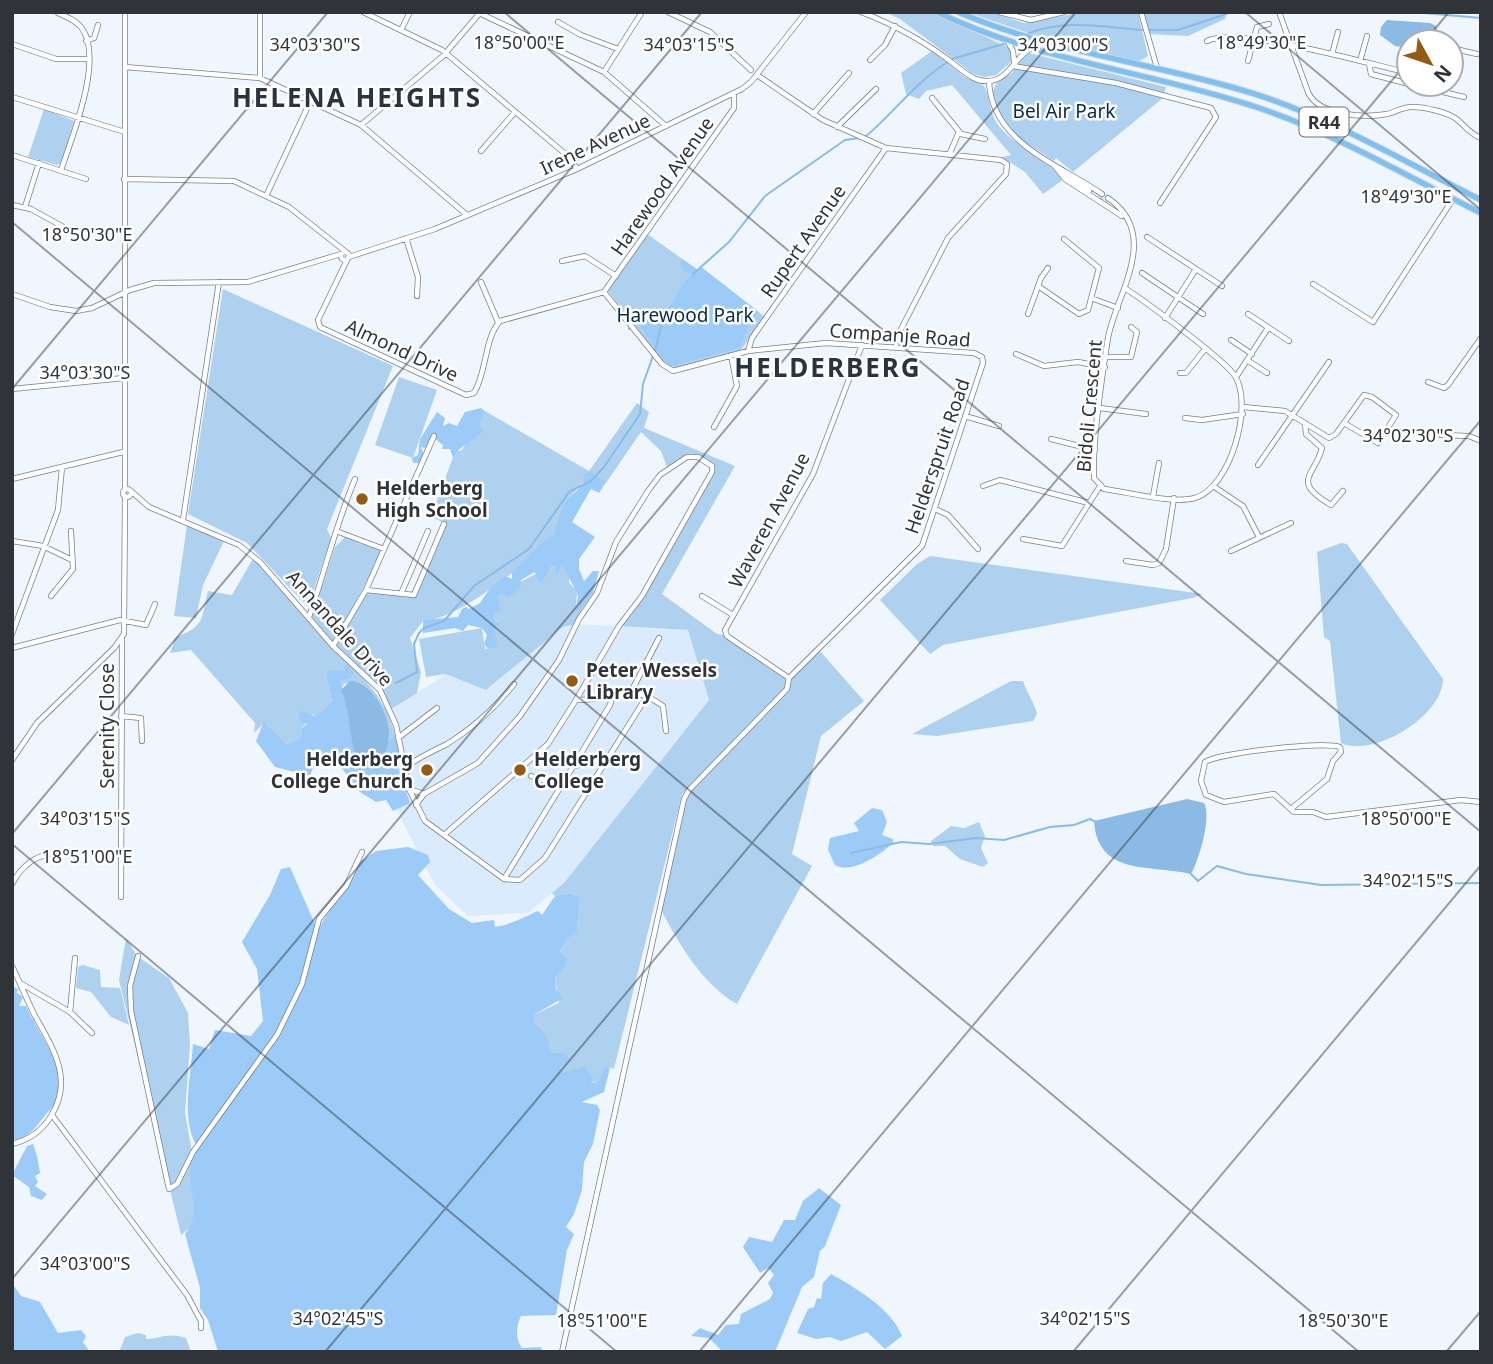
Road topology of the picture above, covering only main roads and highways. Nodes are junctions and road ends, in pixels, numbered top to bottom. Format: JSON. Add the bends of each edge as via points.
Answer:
{"nodes":[{"id":1,"x":937,"y":12,"type":"edge"},
{"id":2,"x":958,"y":12,"type":"edge"},
{"id":3,"x":1481,"y":200,"type":"edge"},
{"id":4,"x":1481,"y":213,"type":"edge"}],
"edges":[{"from":1,"to":4,"type":"main road","number":"R44","via":[[1030,49],[1259,108]]},
{"from":2,"to":3,"type":"main road","number":"R44","via":[[1026,38],[1238,89],[1303,112]]}]}
